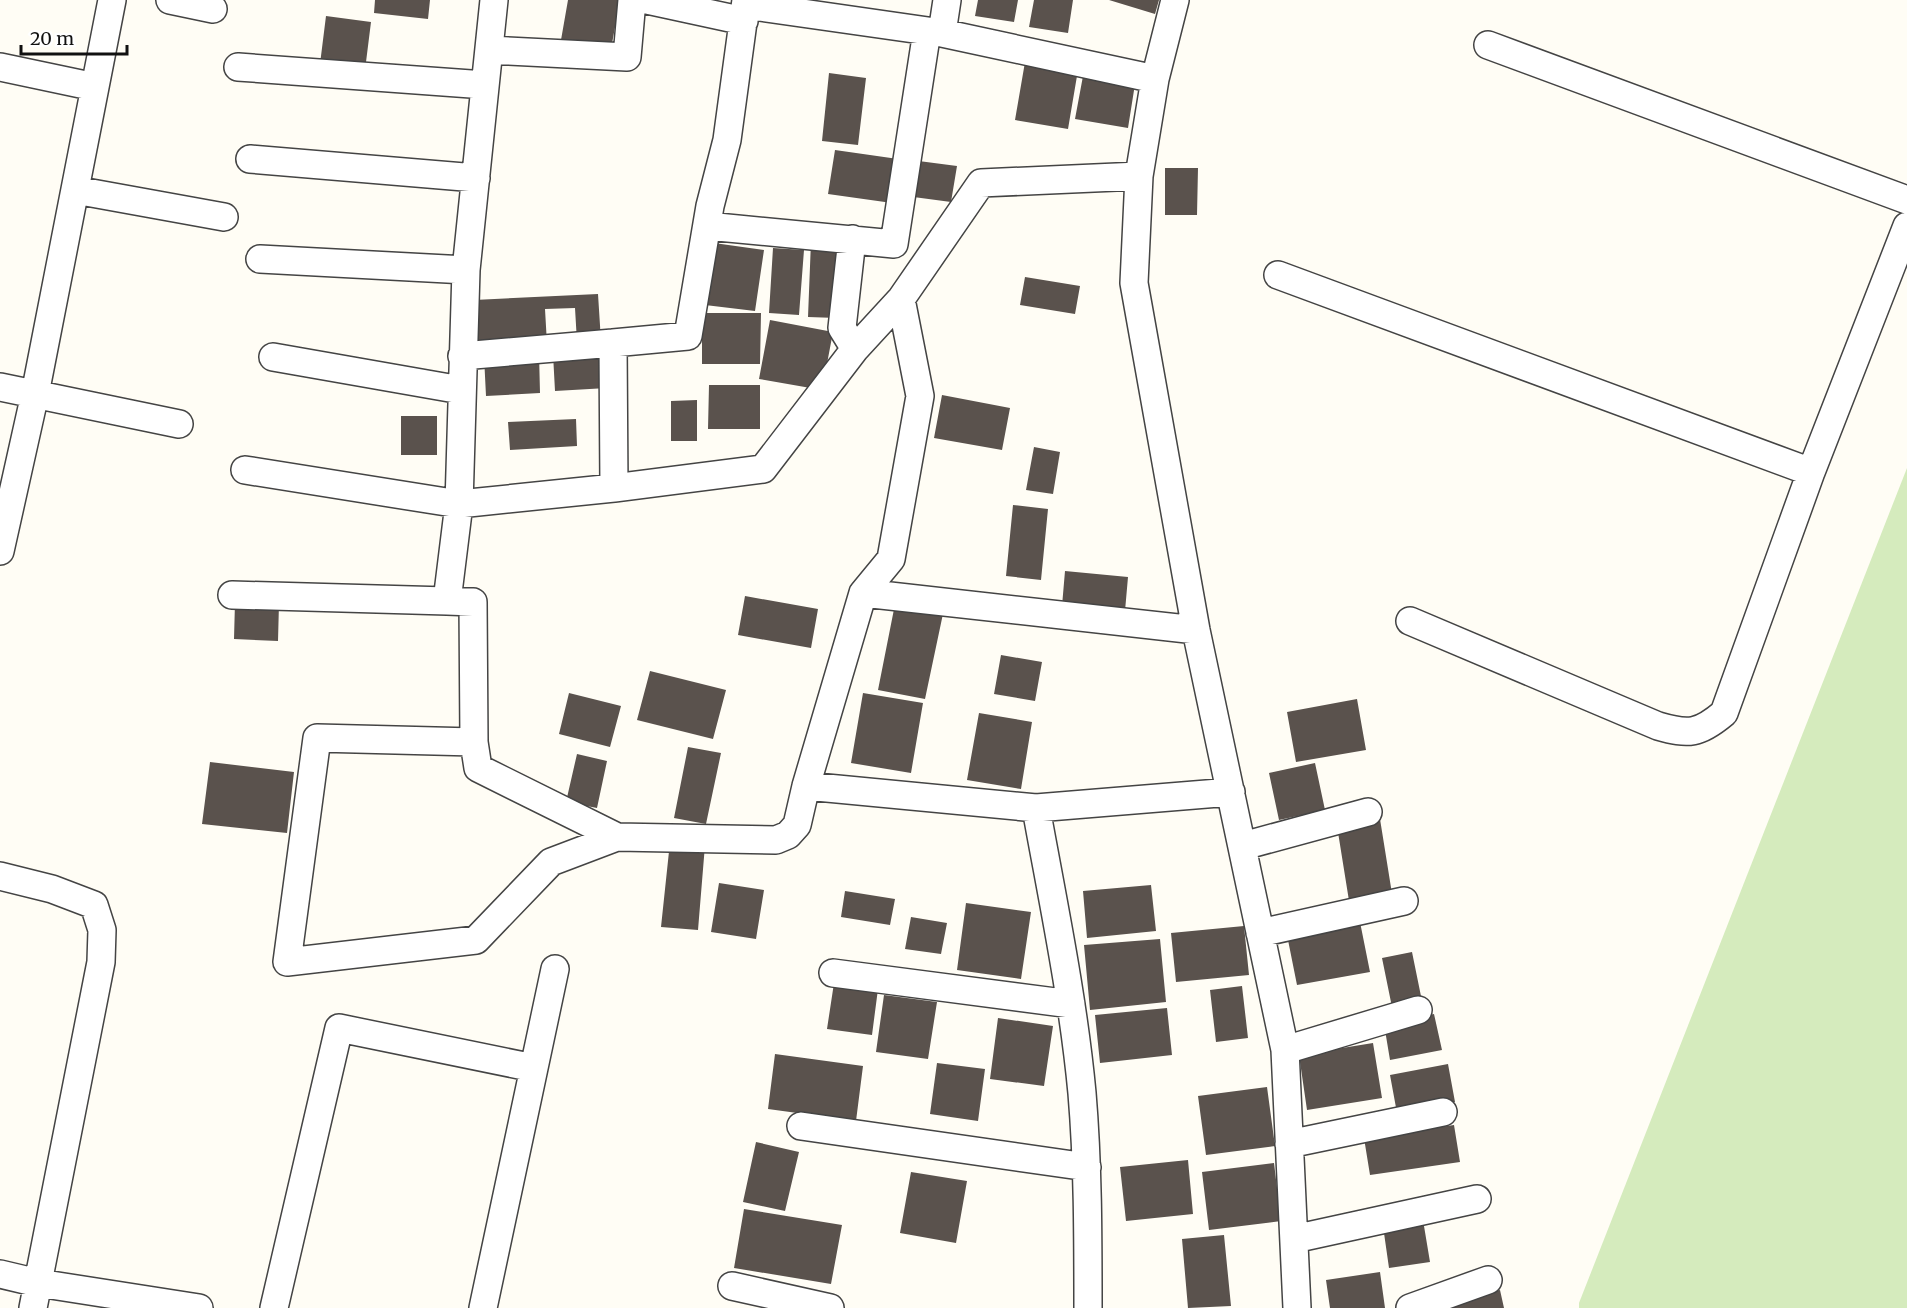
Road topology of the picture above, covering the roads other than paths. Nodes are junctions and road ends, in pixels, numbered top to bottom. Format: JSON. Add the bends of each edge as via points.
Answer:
{"nodes":[{"id":1,"x":112,"y":0,"type":"edge"},
{"id":2,"x":170,"y":0,"type":"edge"},
{"id":3,"x":494,"y":0,"type":"edge"},
{"id":4,"x":632,"y":0,"type":"edge"},
{"id":5,"x":647,"y":0,"type":"edge"},
{"id":6,"x":947,"y":0,"type":"edge"},
{"id":7,"x":1175,"y":0,"type":"edge"},
{"id":8,"x":213,"y":9,"type":"dead end"},
{"id":9,"x":745,"y":9,"type":"edge"},
{"id":10,"x":934,"y":32,"type":"junction"},
{"id":11,"x":1488,"y":45,"type":"dead end"},
{"id":12,"x":489,"y":50,"type":"junction"},
{"id":13,"x":0,"y":67,"type":"edge"},
{"id":14,"x":238,"y":67,"type":"dead end"},
{"id":15,"x":1155,"y":80,"type":"junction"},
{"id":16,"x":485,"y":85,"type":"junction"},
{"id":17,"x":95,"y":87,"type":"junction"},
{"id":18,"x":250,"y":159,"type":"dead end"},
{"id":19,"x":1139,"y":177,"type":"junction"},
{"id":20,"x":476,"y":178,"type":"junction"},
{"id":21,"x":75,"y":190,"type":"junction"},
{"id":22,"x":1907,"y":200,"type":"edge"},
{"id":23,"x":224,"y":217,"type":"dead end"},
{"id":24,"x":706,"y":226,"type":"junction"},
{"id":25,"x":1907,"y":226,"type":"edge"},
{"id":26,"x":852,"y":239,"type":"junction"},
{"id":27,"x":260,"y":259,"type":"dead end"},
{"id":28,"x":466,"y":270,"type":"junction"},
{"id":29,"x":1278,"y":275,"type":"dead end"},
{"id":30,"x":901,"y":299,"type":"junction"},
{"id":31,"x":613,"y":343,"type":"junction"},
{"id":32,"x":855,"y":349,"type":"junction"},
{"id":33,"x":462,"y":356,"type":"junction"},
{"id":34,"x":273,"y":357,"type":"dead end"},
{"id":35,"x":0,"y":387,"type":"edge"},
{"id":36,"x":461,"y":390,"type":"junction"},
{"id":37,"x":35,"y":394,"type":"junction"},
{"id":38,"x":178,"y":424,"type":"dead end"},
{"id":39,"x":245,"y":470,"type":"dead end"},
{"id":40,"x":1811,"y":472,"type":"junction"},
{"id":41,"x":614,"y":488,"type":"junction"},
{"id":42,"x":459,"y":504,"type":"junction"},
{"id":43,"x":0,"y":551,"type":"edge"},
{"id":44,"x":863,"y":593,"type":"junction"},
{"id":45,"x":232,"y":595,"type":"dead end"},
{"id":46,"x":447,"y":601,"type":"junction"},
{"id":47,"x":1410,"y":621,"type":"dead end"},
{"id":48,"x":1196,"y":630,"type":"junction"},
{"id":49,"x":474,"y":742,"type":"junction"},
{"id":50,"x":806,"y":786,"type":"junction"},
{"id":51,"x":1231,"y":792,"type":"junction"},
{"id":52,"x":1036,"y":808,"type":"junction"},
{"id":53,"x":1368,"y":812,"type":"dead end"},
{"id":54,"x":617,"y":837,"type":"junction"},
{"id":55,"x":1243,"y":846,"type":"junction"},
{"id":56,"x":0,"y":876,"type":"edge"},
{"id":57,"x":1404,"y":901,"type":"dead end"},
{"id":58,"x":1260,"y":933,"type":"junction"},
{"id":59,"x":555,"y":969,"type":"dead end"},
{"id":60,"x":833,"y":973,"type":"dead end"},
{"id":61,"x":1071,"y":1004,"type":"junction"},
{"id":62,"x":1418,"y":1010,"type":"dead end"},
{"id":63,"x":1285,"y":1050,"type":"junction"},
{"id":64,"x":534,"y":1068,"type":"junction"},
{"id":65,"x":1443,"y":1112,"type":"dead end"},
{"id":66,"x":801,"y":1126,"type":"dead end"},
{"id":67,"x":1289,"y":1144,"type":"junction"},
{"id":68,"x":1087,"y":1167,"type":"junction"},
{"id":69,"x":1477,"y":1199,"type":"dead end"},
{"id":70,"x":1294,"y":1239,"type":"junction"},
{"id":71,"x":0,"y":1274,"type":"edge"},
{"id":72,"x":1488,"y":1280,"type":"dead end"},
{"id":73,"x":732,"y":1286,"type":"dead end"},
{"id":74,"x":36,"y":1295,"type":"edge"},
{"id":75,"x":199,"y":1308,"type":"edge"},
{"id":76,"x":274,"y":1308,"type":"edge"},
{"id":77,"x":483,"y":1308,"type":"edge"},
{"id":78,"x":830,"y":1308,"type":"edge"},
{"id":79,"x":1088,"y":1308,"type":"edge"},
{"id":80,"x":1298,"y":1308,"type":"edge"},
{"id":81,"x":1410,"y":1308,"type":"edge"}],
"edges":[{"from":1,"to":17,"type":"street"},
{"from":2,"to":8,"type":"street"},
{"from":3,"to":12,"type":"street"},
{"from":4,"to":12,"type":"street","via":[[627,57]]},
{"from":5,"to":9,"type":"street"},
{"from":6,"to":10,"type":"street"},
{"from":7,"to":15,"type":"street"},
{"from":9,"to":10,"type":"street"},
{"from":9,"to":24,"type":"street","via":[[727,140]]},
{"from":10,"to":15,"type":"street"},
{"from":10,"to":26,"type":"street","via":[[894,244]]},
{"from":11,"to":22,"type":"street"},
{"from":12,"to":16,"type":"street"},
{"from":13,"to":17,"type":"street"},
{"from":14,"to":16,"type":"street"},
{"from":15,"to":19,"type":"street"},
{"from":16,"to":20,"type":"street"},
{"from":17,"to":21,"type":"street"},
{"from":18,"to":20,"type":"street"},
{"from":19,"to":30,"type":"street","via":[[981,183]]},
{"from":19,"to":48,"type":"street","via":[[1134,283]]},
{"from":20,"to":28,"type":"street"},
{"from":21,"to":23,"type":"street"},
{"from":21,"to":37,"type":"street"},
{"from":24,"to":26,"type":"street"},
{"from":24,"to":31,"type":"street","via":[[688,336]]},
{"from":25,"to":40,"type":"street"},
{"from":26,"to":32,"type":"street","via":[[842,328]]},
{"from":27,"to":28,"type":"street"},
{"from":28,"to":33,"type":"street"},
{"from":29,"to":40,"type":"street"},
{"from":30,"to":32,"type":"street"},
{"from":30,"to":44,"type":"street","via":[[920,396],[891,560]]},
{"from":31,"to":33,"type":"street"},
{"from":31,"to":41,"type":"street"},
{"from":32,"to":41,"type":"street","via":[[763,469]]},
{"from":33,"to":36,"type":"street"},
{"from":34,"to":36,"type":"street"},
{"from":35,"to":37,"type":"street"},
{"from":36,"to":42,"type":"street"},
{"from":37,"to":38,"type":"street"},
{"from":37,"to":43,"type":"street"},
{"from":39,"to":42,"type":"street"},
{"from":40,"to":47,"type":"street","via":[[1724,713],[1707,728],[1681,733],[1658,726]]},
{"from":41,"to":42,"type":"street"},
{"from":42,"to":46,"type":"street"},
{"from":44,"to":48,"type":"street"},
{"from":44,"to":50,"type":"street"},
{"from":45,"to":46,"type":"street"},
{"from":46,"to":49,"type":"street","via":[[473,602]]},
{"from":48,"to":51,"type":"street"},
{"from":49,"to":54,"type":"street","via":[[477,768]]},
{"from":49,"to":54,"type":"street","via":[[317,738],[287,962],[476,940],[551,862]]},
{"from":50,"to":52,"type":"street"},
{"from":50,"to":54,"type":"street","via":[[797,825],[776,840]]},
{"from":51,"to":52,"type":"street"},
{"from":51,"to":55,"type":"street"},
{"from":52,"to":61,"type":"street"},
{"from":53,"to":55,"type":"street"},
{"from":55,"to":58,"type":"street"},
{"from":56,"to":74,"type":"street","via":[[94,905],[102,930],[101,962]]},
{"from":57,"to":58,"type":"street"},
{"from":58,"to":63,"type":"street"},
{"from":59,"to":64,"type":"street"},
{"from":60,"to":61,"type":"street"},
{"from":61,"to":68,"type":"street"},
{"from":62,"to":63,"type":"street"},
{"from":63,"to":67,"type":"street"},
{"from":64,"to":76,"type":"street","via":[[339,1028]]},
{"from":64,"to":77,"type":"street"},
{"from":65,"to":67,"type":"street"},
{"from":66,"to":68,"type":"street"},
{"from":67,"to":70,"type":"street"},
{"from":68,"to":79,"type":"street"},
{"from":69,"to":70,"type":"street"},
{"from":70,"to":80,"type":"street"},
{"from":71,"to":74,"type":"street"},
{"from":72,"to":81,"type":"street"},
{"from":73,"to":78,"type":"street"},
{"from":74,"to":75,"type":"street"}]}
